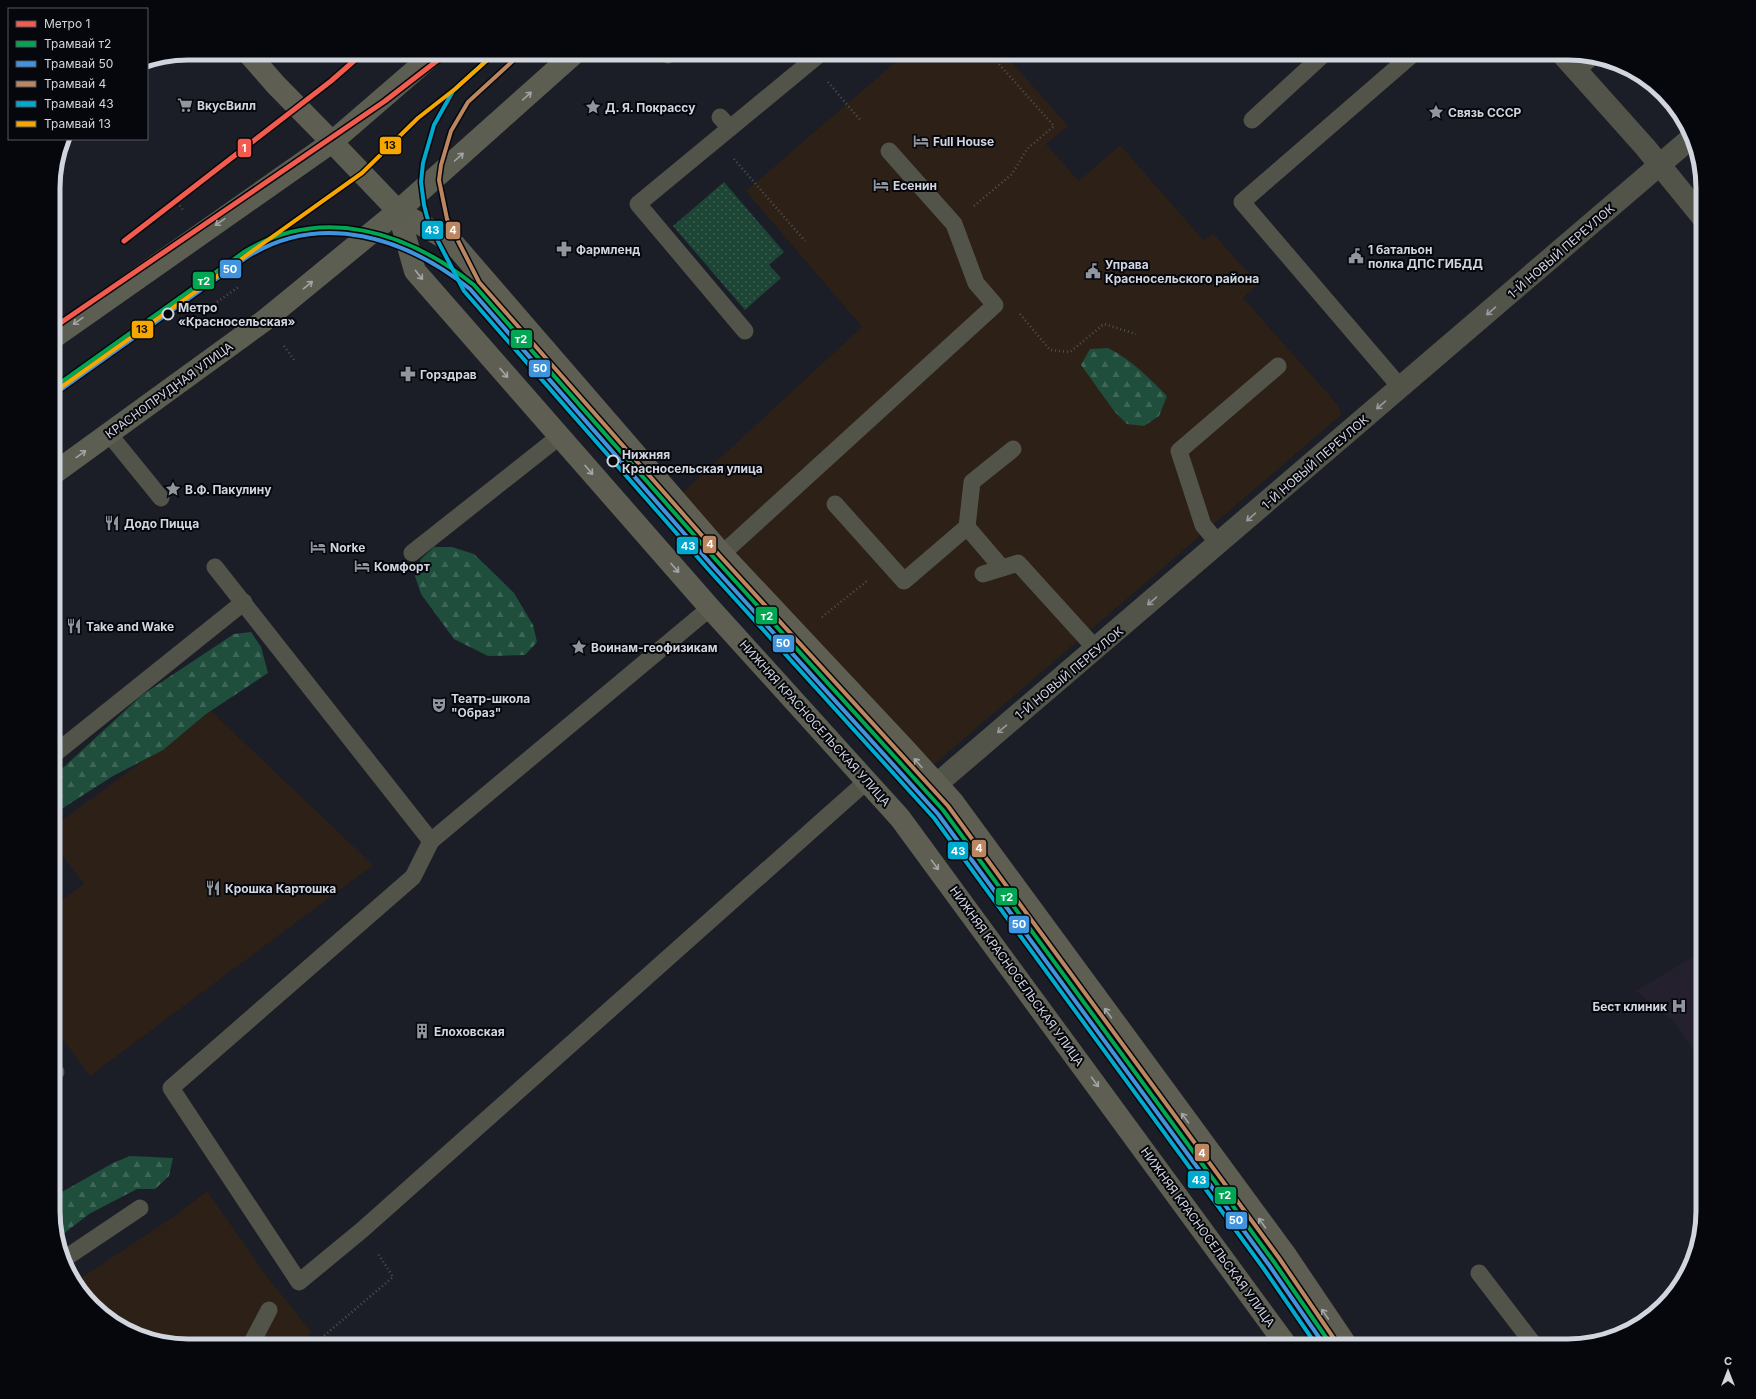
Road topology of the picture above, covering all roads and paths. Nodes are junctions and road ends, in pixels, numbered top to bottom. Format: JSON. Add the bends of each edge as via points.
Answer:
{"nodes":[{"id":1,"x":254,"y":60,"type":"edge"},
{"id":2,"x":427,"y":60,"type":"edge"},
{"id":3,"x":567,"y":60,"type":"edge"},
{"id":4,"x":813,"y":60,"type":"edge"},
{"id":5,"x":817,"y":60,"type":"edge"},
{"id":6,"x":995,"y":60,"type":"edge"},
{"id":7,"x":1317,"y":60,"type":"edge"},
{"id":8,"x":1406,"y":60,"type":"edge"},
{"id":9,"x":1584,"y":64,"type":"edge"},
{"id":10,"x":1252,"y":120,"type":"dead end"},
{"id":11,"x":861,"y":121,"type":"dead end"},
{"id":12,"x":716,"y":139,"type":"junction"},
{"id":13,"x":332,"y":142,"type":"junction"},
{"id":14,"x":1687,"y":142,"type":"edge"},
{"id":15,"x":889,"y":151,"type":"dead end"},
{"id":16,"x":1661,"y":166,"type":"junction"},
{"id":17,"x":175,"y":199,"type":"dead end"},
{"id":18,"x":1696,"y":209,"type":"edge"},
{"id":19,"x":398,"y":211,"type":"junction"},
{"id":20,"x":187,"y":215,"type":"dead end"},
{"id":21,"x":954,"y":224,"type":"junction"},
{"id":22,"x":805,"y":241,"type":"dead end"},
{"id":23,"x":240,"y":286,"type":"dead end"},
{"id":24,"x":995,"y":305,"type":"junction"},
{"id":25,"x":204,"y":311,"type":"dead end"},
{"id":26,"x":745,"y":331,"type":"dead end"},
{"id":27,"x":60,"y":333,"type":"edge"},
{"id":28,"x":1136,"y":334,"type":"dead end"},
{"id":29,"x":284,"y":346,"type":"dead end"},
{"id":30,"x":295,"y":360,"type":"dead end"},
{"id":31,"x":1278,"y":366,"type":"dead end"},
{"id":32,"x":1401,"y":388,"type":"junction"},
{"id":33,"x":109,"y":434,"type":"junction"},
{"id":34,"x":560,"y":436,"type":"junction"},
{"id":35,"x":1013,"y":448,"type":"dead end"},
{"id":36,"x":60,"y":469,"type":"edge"},
{"id":37,"x":160,"y":498,"type":"dead end"},
{"id":38,"x":835,"y":504,"type":"dead end"},
{"id":39,"x":967,"y":527,"type":"junction"},
{"id":40,"x":1219,"y":544,"type":"junction"},
{"id":41,"x":412,"y":553,"type":"dead end"},
{"id":42,"x":722,"y":554,"type":"junction"},
{"id":43,"x":889,"y":563,"type":"junction"},
{"id":44,"x":216,"y":567,"type":"dead end"},
{"id":45,"x":1002,"y":568,"type":"junction"},
{"id":46,"x":983,"y":574,"type":"dead end"},
{"id":47,"x":244,"y":602,"type":"junction"},
{"id":48,"x":710,"y":608,"type":"junction"},
{"id":49,"x":817,"y":621,"type":"dead end"},
{"id":50,"x":1096,"y":650,"type":"junction"},
{"id":51,"x":60,"y":749,"type":"edge"},
{"id":52,"x":868,"y":780,"type":"junction"},
{"id":53,"x":937,"y":784,"type":"junction"},
{"id":54,"x":431,"y":841,"type":"junction"},
{"id":55,"x":140,"y":1208,"type":"dead end"},
{"id":56,"x":362,"y":1230,"type":"junction"},
{"id":57,"x":68,"y":1256,"type":"edge"},
{"id":58,"x":1480,"y":1273,"type":"dead end"},
{"id":59,"x":269,"y":1310,"type":"dead end"},
{"id":60,"x":254,"y":1339,"type":"edge"},
{"id":61,"x":320,"y":1339,"type":"edge"},
{"id":62,"x":1282,"y":1339,"type":"edge"},
{"id":63,"x":1342,"y":1339,"type":"edge"},
{"id":64,"x":1529,"y":1339,"type":"edge"}],
"edges":[{"from":1,"to":13,"type":"street"},
{"from":2,"to":13,"type":"main road"},
{"from":19,"to":3,"type":"main road","name":"КРАСНОПРУДНАЯ УЛИЦА","one_way":true},
{"from":4,"to":12,"type":"lane","via":[[725,123]]},
{"from":5,"to":11,"type":"path"},
{"from":6,"to":21,"type":"path","via":[[1054,126],[1027,149],[1012,174]]},
{"from":7,"to":10,"type":"lane"},
{"from":8,"to":32,"type":"lane","via":[[1242,202]]},
{"from":9,"to":16,"type":"street"},
{"from":12,"to":22,"type":"path"},
{"from":12,"to":26,"type":"lane","via":[[638,204]]},
{"from":13,"to":19,"type":"main road"},
{"from":13,"to":27,"type":"main road","one_way":true},
{"from":14,"to":16,"type":"street","name":"1-Й НОВЫЙ ПЕРЕУЛОК"},
{"from":15,"to":21,"type":"lane"},
{"from":16,"to":18,"type":"street"},
{"from":16,"to":32,"type":"street","name":"1-Й НОВЫЙ ПЕРЕУЛОК","one_way":true},
{"from":17,"to":20,"type":"path"},
{"from":33,"to":19,"type":"main road","name":"КРАСНОПРУДНАЯ УЛИЦА","one_way":true,"via":[[265,320]]},
{"from":19,"to":34,"type":"street","name":"НИЖНЯЯ КРАСНОСЕЛЬСКАЯ УЛИЦА","one_way":true,"via":[[415,271]]},
{"from":19,"to":42,"type":"street","via":[[453,243]]},
{"from":21,"to":24,"type":"lane","via":[[976,283]]},
{"from":23,"to":25,"type":"path"},
{"from":24,"to":28,"type":"path","via":[[1015,308],[1050,350],[1070,352],[1104,324]]},
{"from":24,"to":42,"type":"lane"},
{"from":29,"to":30,"type":"path"},
{"from":31,"to":40,"type":"lane","via":[[1179,451],[1203,525]]},
{"from":32,"to":40,"type":"street","name":"1-Й НОВЫЙ ПЕРЕУЛОК","one_way":true},
{"from":36,"to":33,"type":"main road","name":"КРАСНОПРУДНАЯ УЛИЦА","one_way":true},
{"from":33,"to":37,"type":"lane"},
{"from":34,"to":41,"type":"lane"},
{"from":34,"to":48,"type":"street","name":"НИЖНЯЯ КРАСНОСЕЛЬСКАЯ УЛИЦА","one_way":true},
{"from":35,"to":39,"type":"lane","via":[[972,482]]},
{"from":38,"to":43,"type":"lane"},
{"from":39,"to":43,"type":"lane","via":[[904,581]]},
{"from":39,"to":45,"type":"lane"},
{"from":40,"to":50,"type":"street","name":"1-Й НОВЫЙ ПЕРЕУЛОК","one_way":true},
{"from":53,"to":42,"type":"street","one_way":true},
{"from":43,"to":49,"type":"path"},
{"from":44,"to":47,"type":"lane"},
{"from":45,"to":46,"type":"lane"},
{"from":45,"to":50,"type":"lane","via":[[1018,563]]},
{"from":47,"to":51,"type":"lane"},
{"from":47,"to":54,"type":"lane"},
{"from":48,"to":52,"type":"street","name":"НИЖНЯЯ КРАСНОСЕЛЬСКАЯ УЛИЦА"},
{"from":48,"to":54,"type":"lane"},
{"from":50,"to":53,"type":"street","name":"1-Й НОВЫЙ ПЕРЕУЛОК","one_way":true},
{"from":52,"to":56,"type":"lane"},
{"from":52,"to":62,"type":"street","name":"НИЖНЯЯ КРАСНОСЕЛЬСКАЯ УЛИЦА","one_way":true,"via":[[912,833]]},
{"from":63,"to":53,"type":"street","one_way":true,"via":[[1285,1254],[953,802]]},
{"from":54,"to":56,"type":"lane","via":[[412,877],[171,1088],[299,1282]]},
{"from":55,"to":57,"type":"lane"},
{"from":56,"to":61,"type":"path","via":[[393,1277]]},
{"from":58,"to":64,"type":"lane"},
{"from":59,"to":60,"type":"lane"}]}
